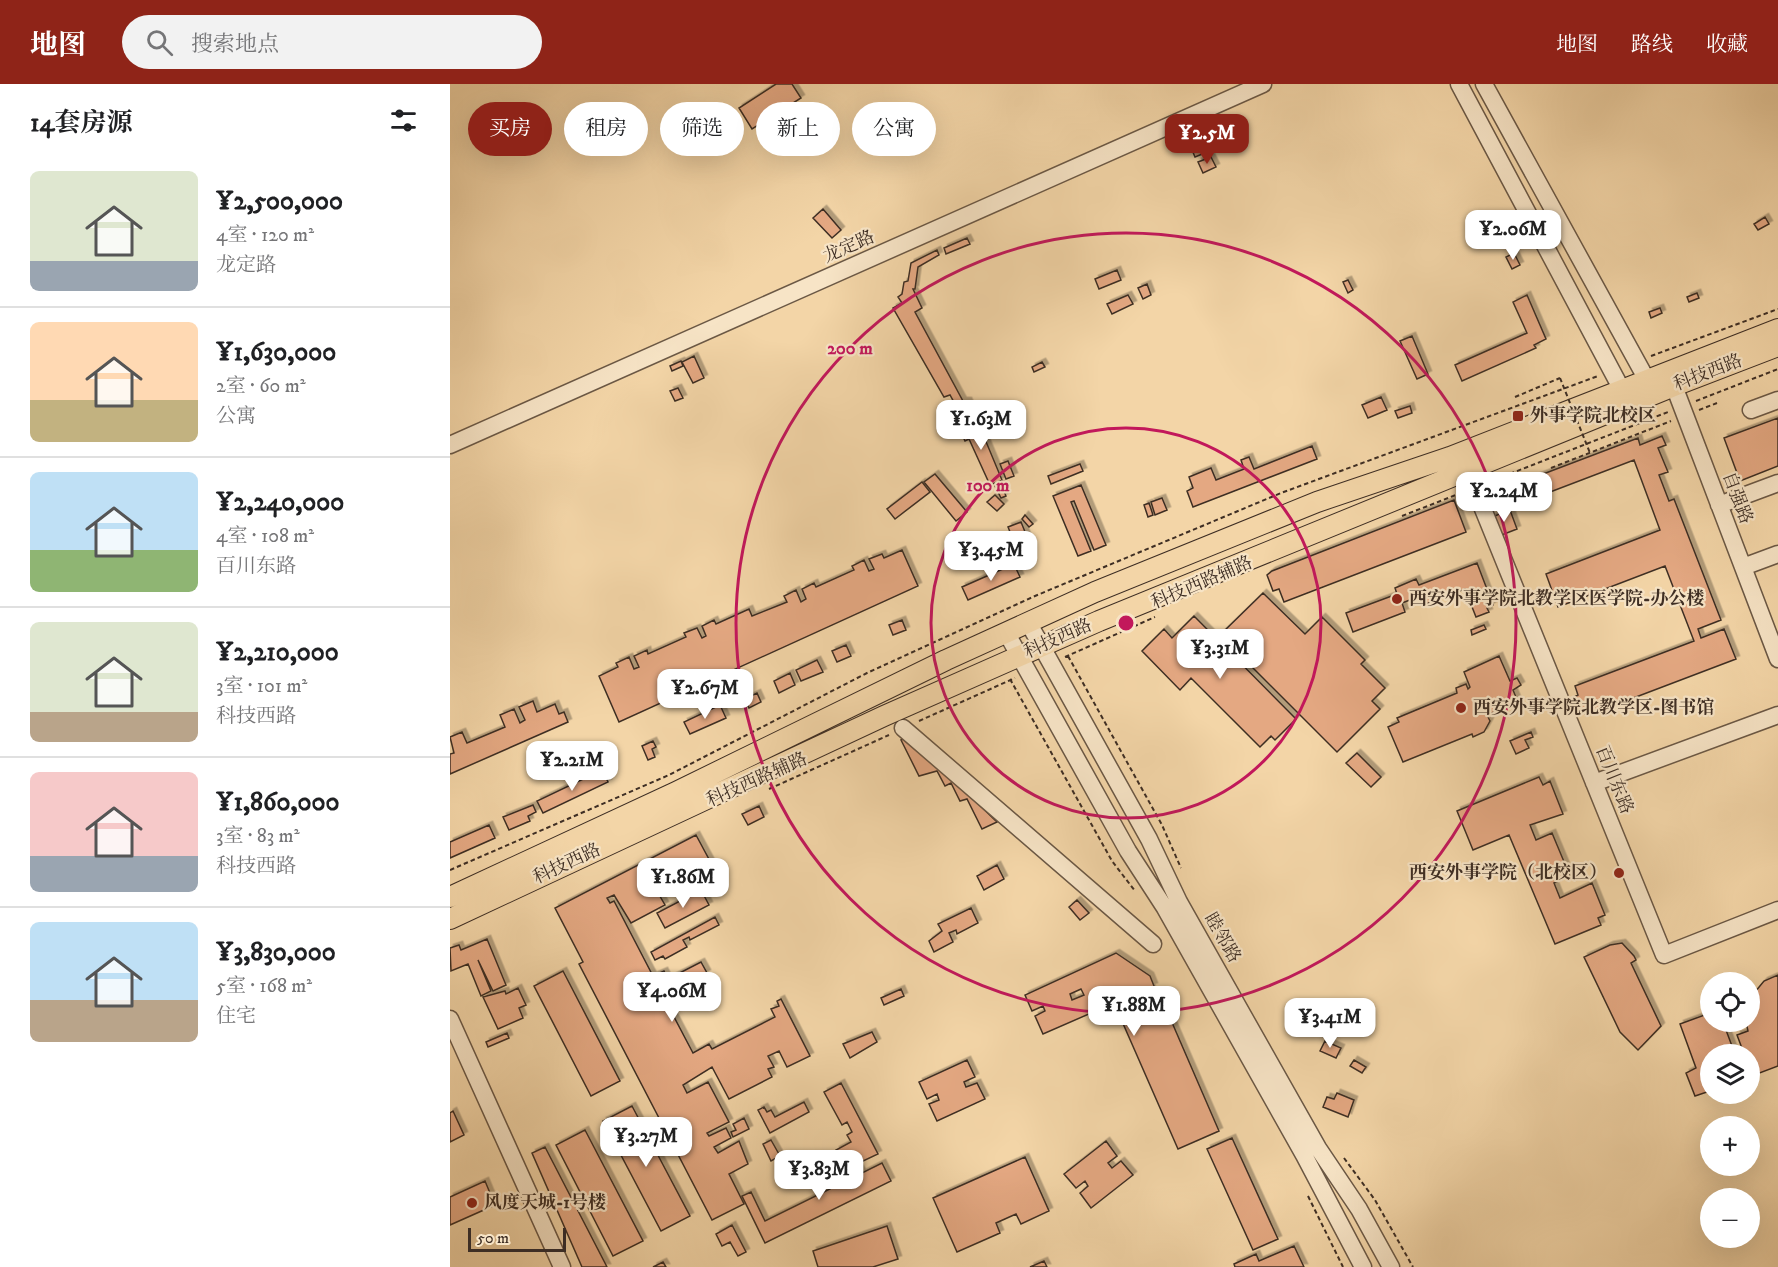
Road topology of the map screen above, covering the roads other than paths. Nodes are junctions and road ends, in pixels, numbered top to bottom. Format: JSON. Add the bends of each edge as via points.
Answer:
{"nodes":[{"id":1,"x":1263,"y":84,"type":"edge"},
{"id":2,"x":1459,"y":84,"type":"edge"},
{"id":3,"x":1484,"y":84,"type":"edge"},
{"id":4,"x":1778,"y":329,"type":"edge"},
{"id":5,"x":1778,"y":346,"type":"edge"},
{"id":6,"x":1647,"y":380,"type":"junction"},
{"id":7,"x":1674,"y":386,"type":"junction"},
{"id":8,"x":1622,"y":390,"type":"junction"},
{"id":9,"x":1778,"y":400,"type":"edge"},
{"id":10,"x":1751,"y":410,"type":"dead end"},
{"id":11,"x":450,"y":446,"type":"edge"},
{"id":12,"x":1471,"y":480,"type":"junction"},
{"id":13,"x":1778,"y":483,"type":"edge"},
{"id":14,"x":1719,"y":505,"type":"junction"},
{"id":15,"x":1778,"y":554,"type":"edge"},
{"id":16,"x":1743,"y":567,"type":"junction"},
{"id":17,"x":1036,"y":618,"type":"junction"},
{"id":18,"x":1006,"y":632,"type":"junction"},
{"id":19,"x":1055,"y":651,"type":"junction"},
{"id":20,"x":1778,"y":659,"type":"edge"},
{"id":21,"x":1024,"y":664,"type":"junction"},
{"id":22,"x":1778,"y":715,"type":"edge"},
{"id":23,"x":903,"y":728,"type":"road end"},
{"id":24,"x":1594,"y":783,"type":"junction"},
{"id":25,"x":450,"y":897,"type":"edge"},
{"id":26,"x":1778,"y":910,"type":"edge"},
{"id":27,"x":450,"y":919,"type":"edge"},
{"id":28,"x":1153,"y":944,"type":"dead end"},
{"id":29,"x":450,"y":1019,"type":"edge"},
{"id":30,"x":562,"y":1267,"type":"edge"},
{"id":31,"x":1363,"y":1267,"type":"edge"},
{"id":32,"x":1391,"y":1267,"type":"edge"}],
"edges":[{"from":1,"to":11,"type":"street","name":"龙定路"},
{"from":2,"to":8,"type":"street"},
{"from":3,"to":6,"type":"street"},
{"from":4,"to":6,"type":"main road","name":"科技西路"},
{"from":5,"to":7,"type":"main road","name":"科技西路"},
{"from":6,"to":8,"type":"main road","name":"科技西路"},
{"from":7,"to":12,"type":"main road","name":"科技西路"},
{"from":7,"to":14,"type":"street","name":"自强路"},
{"from":8,"to":17,"type":"main road","name":"科技西路","via":[[1450,457],[1317,502]]},
{"from":9,"to":10,"type":"street"},
{"from":12,"to":19,"type":"main road","name":"科技西路"},
{"from":12,"to":24,"type":"street","name":"百川东路"},
{"from":13,"to":14,"type":"street"},
{"from":14,"to":16,"type":"street","name":"自强路"},
{"from":15,"to":16,"type":"street"},
{"from":16,"to":20,"type":"street","name":"自强路"},
{"from":17,"to":18,"type":"main road","name":"科技西路"},
{"from":17,"to":19,"type":"street","name":"睦邻路"},
{"from":18,"to":21,"type":"street","name":"睦邻路"},
{"from":18,"to":25,"type":"main road","name":"科技西路"},
{"from":19,"to":21,"type":"main road","name":"科技西路"},
{"from":19,"to":32,"type":"street","name":"睦邻路","via":[[1185,912],[1318,1148],[1359,1209]]},
{"from":21,"to":27,"type":"main road","name":"科技西路","via":[[884,716]]},
{"from":21,"to":31,"type":"street","name":"睦邻路","via":[[1128,851],[1212,990]]},
{"from":22,"to":24,"type":"street"},
{"from":23,"to":28,"type":"street"},
{"from":24,"to":26,"type":"street","name":"百川东路","via":[[1664,955]]},
{"from":29,"to":30,"type":"street"}]}
